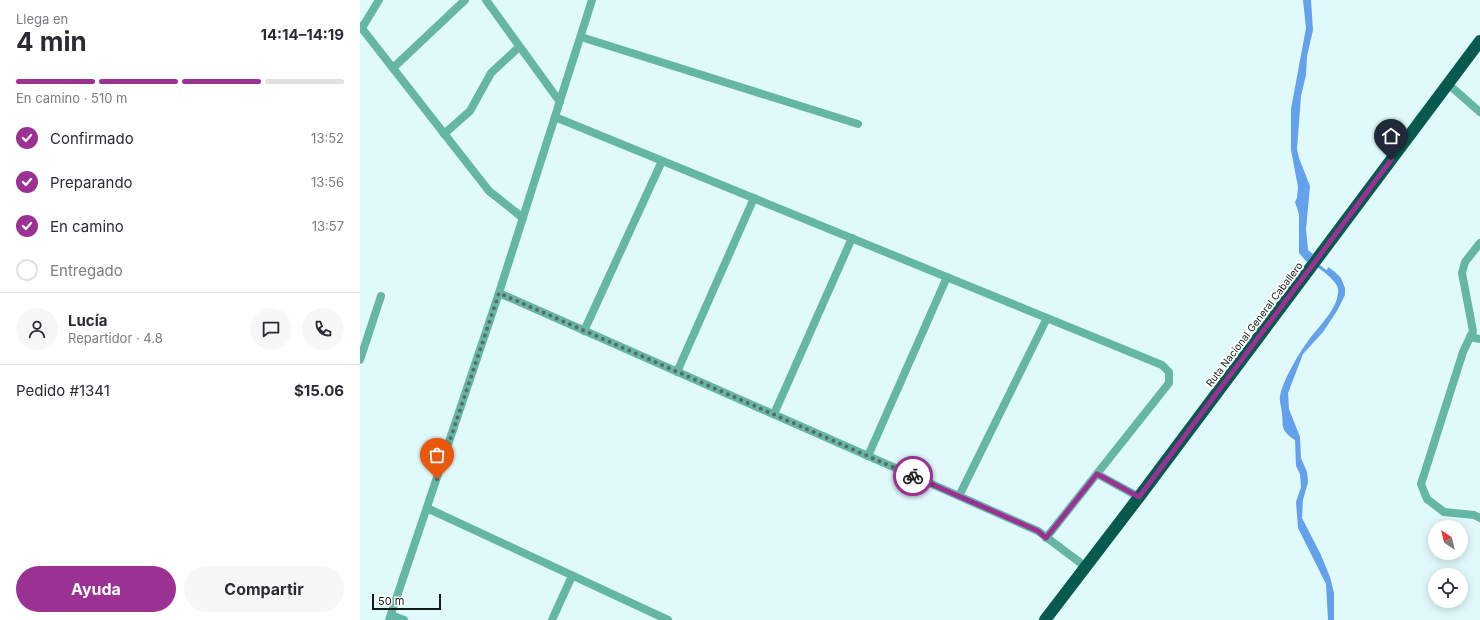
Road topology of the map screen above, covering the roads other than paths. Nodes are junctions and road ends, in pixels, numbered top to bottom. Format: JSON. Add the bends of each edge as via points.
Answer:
{"nodes":[{"id":1,"x":379,"y":0,"type":"edge"},
{"id":2,"x":465,"y":0,"type":"edge"},
{"id":3,"x":486,"y":0,"type":"edge"},
{"id":4,"x":592,"y":0,"type":"edge"},
{"id":5,"x":361,"y":27,"type":"edge"},
{"id":6,"x":581,"y":37,"type":"junction"},
{"id":7,"x":1480,"y":41,"type":"edge"},
{"id":8,"x":520,"y":47,"type":"junction"},
{"id":9,"x":393,"y":68,"type":"junction"},
{"id":10,"x":1448,"y":84,"type":"junction"},
{"id":11,"x":560,"y":102,"type":"junction"},
{"id":12,"x":1480,"y":112,"type":"edge"},
{"id":13,"x":555,"y":117,"type":"junction"},
{"id":14,"x":858,"y":124,"type":"dead end"},
{"id":15,"x":444,"y":134,"type":"junction"},
{"id":16,"x":662,"y":161,"type":"junction"},
{"id":17,"x":754,"y":198,"type":"junction"},
{"id":18,"x":523,"y":218,"type":"junction"},
{"id":19,"x":852,"y":238,"type":"junction"},
{"id":20,"x":1480,"y":243,"type":"edge"},
{"id":21,"x":947,"y":277,"type":"junction"},
{"id":22,"x":499,"y":293,"type":"junction"},
{"id":23,"x":381,"y":296,"type":"dead end"},
{"id":24,"x":1047,"y":318,"type":"junction"},
{"id":25,"x":584,"y":331,"type":"junction"},
{"id":26,"x":1470,"y":337,"type":"junction"},
{"id":27,"x":1480,"y":339,"type":"edge"},
{"id":28,"x":360,"y":360,"type":"edge"},
{"id":29,"x":677,"y":372,"type":"junction"},
{"id":30,"x":774,"y":414,"type":"junction"},
{"id":31,"x":868,"y":456,"type":"junction"},
{"id":32,"x":1097,"y":474,"type":"junction"},
{"id":33,"x":959,"y":496,"type":"junction"},
{"id":34,"x":1139,"y":497,"type":"junction"},
{"id":35,"x":427,"y":508,"type":"junction"},
{"id":36,"x":1480,"y":518,"type":"edge"},
{"id":37,"x":1046,"y":538,"type":"junction"},
{"id":38,"x":1086,"y":567,"type":"junction"},
{"id":39,"x":572,"y":576,"type":"junction"},
{"id":40,"x":390,"y":617,"type":"edge"},
{"id":41,"x":404,"y":620,"type":"edge"},
{"id":42,"x":552,"y":620,"type":"edge"},
{"id":43,"x":668,"y":620,"type":"edge"},
{"id":44,"x":1045,"y":620,"type":"edge"}],
"edges":[{"from":1,"to":5,"type":"street"},
{"from":2,"to":9,"type":"street"},
{"from":3,"to":8,"type":"street"},
{"from":4,"to":6,"type":"street"},
{"from":5,"to":9,"type":"street"},
{"from":6,"to":11,"type":"street"},
{"from":6,"to":14,"type":"street"},
{"from":7,"to":10,"type":"highway","name":"Ruta Nacional General Caballero"},
{"from":8,"to":11,"type":"street"},
{"from":8,"to":15,"type":"street","via":[[491,73],[470,111]]},
{"from":9,"to":15,"type":"street"},
{"from":10,"to":12,"type":"street"},
{"from":10,"to":34,"type":"highway","name":"Ruta Nacional General Caballero"},
{"from":11,"to":13,"type":"street"},
{"from":13,"to":16,"type":"street"},
{"from":13,"to":18,"type":"street"},
{"from":15,"to":18,"type":"street","via":[[489,191]]},
{"from":16,"to":17,"type":"street"},
{"from":16,"to":25,"type":"street"},
{"from":17,"to":19,"type":"street"},
{"from":17,"to":29,"type":"street"},
{"from":18,"to":22,"type":"street"},
{"from":19,"to":21,"type":"street"},
{"from":19,"to":30,"type":"street"},
{"from":20,"to":26,"type":"street","via":[[1465,262],[1462,273],[1473,331]]},
{"from":21,"to":24,"type":"street"},
{"from":21,"to":31,"type":"street"},
{"from":22,"to":25,"type":"street"},
{"from":22,"to":35,"type":"street"},
{"from":23,"to":28,"type":"street"},
{"from":24,"to":32,"type":"street","via":[[1162,365],[1169,372],[1169,383]]},
{"from":24,"to":33,"type":"street"},
{"from":25,"to":29,"type":"street"},
{"from":26,"to":27,"type":"street"},
{"from":26,"to":36,"type":"street","via":[[1421,484],[1427,500],[1444,512]]},
{"from":29,"to":30,"type":"street"},
{"from":30,"to":31,"type":"street"},
{"from":31,"to":33,"type":"street"},
{"from":32,"to":34,"type":"street"},
{"from":32,"to":37,"type":"street"},
{"from":33,"to":37,"type":"street","via":[[1038,531]]},
{"from":34,"to":38,"type":"highway","name":"Ruta Nacional General Caballero"},
{"from":35,"to":39,"type":"street"},
{"from":35,"to":40,"type":"street"},
{"from":37,"to":38,"type":"street"},
{"from":38,"to":44,"type":"highway","name":"Ruta Nacional General Caballero"},
{"from":39,"to":42,"type":"street"},
{"from":39,"to":43,"type":"street"},
{"from":40,"to":41,"type":"street"}]}
